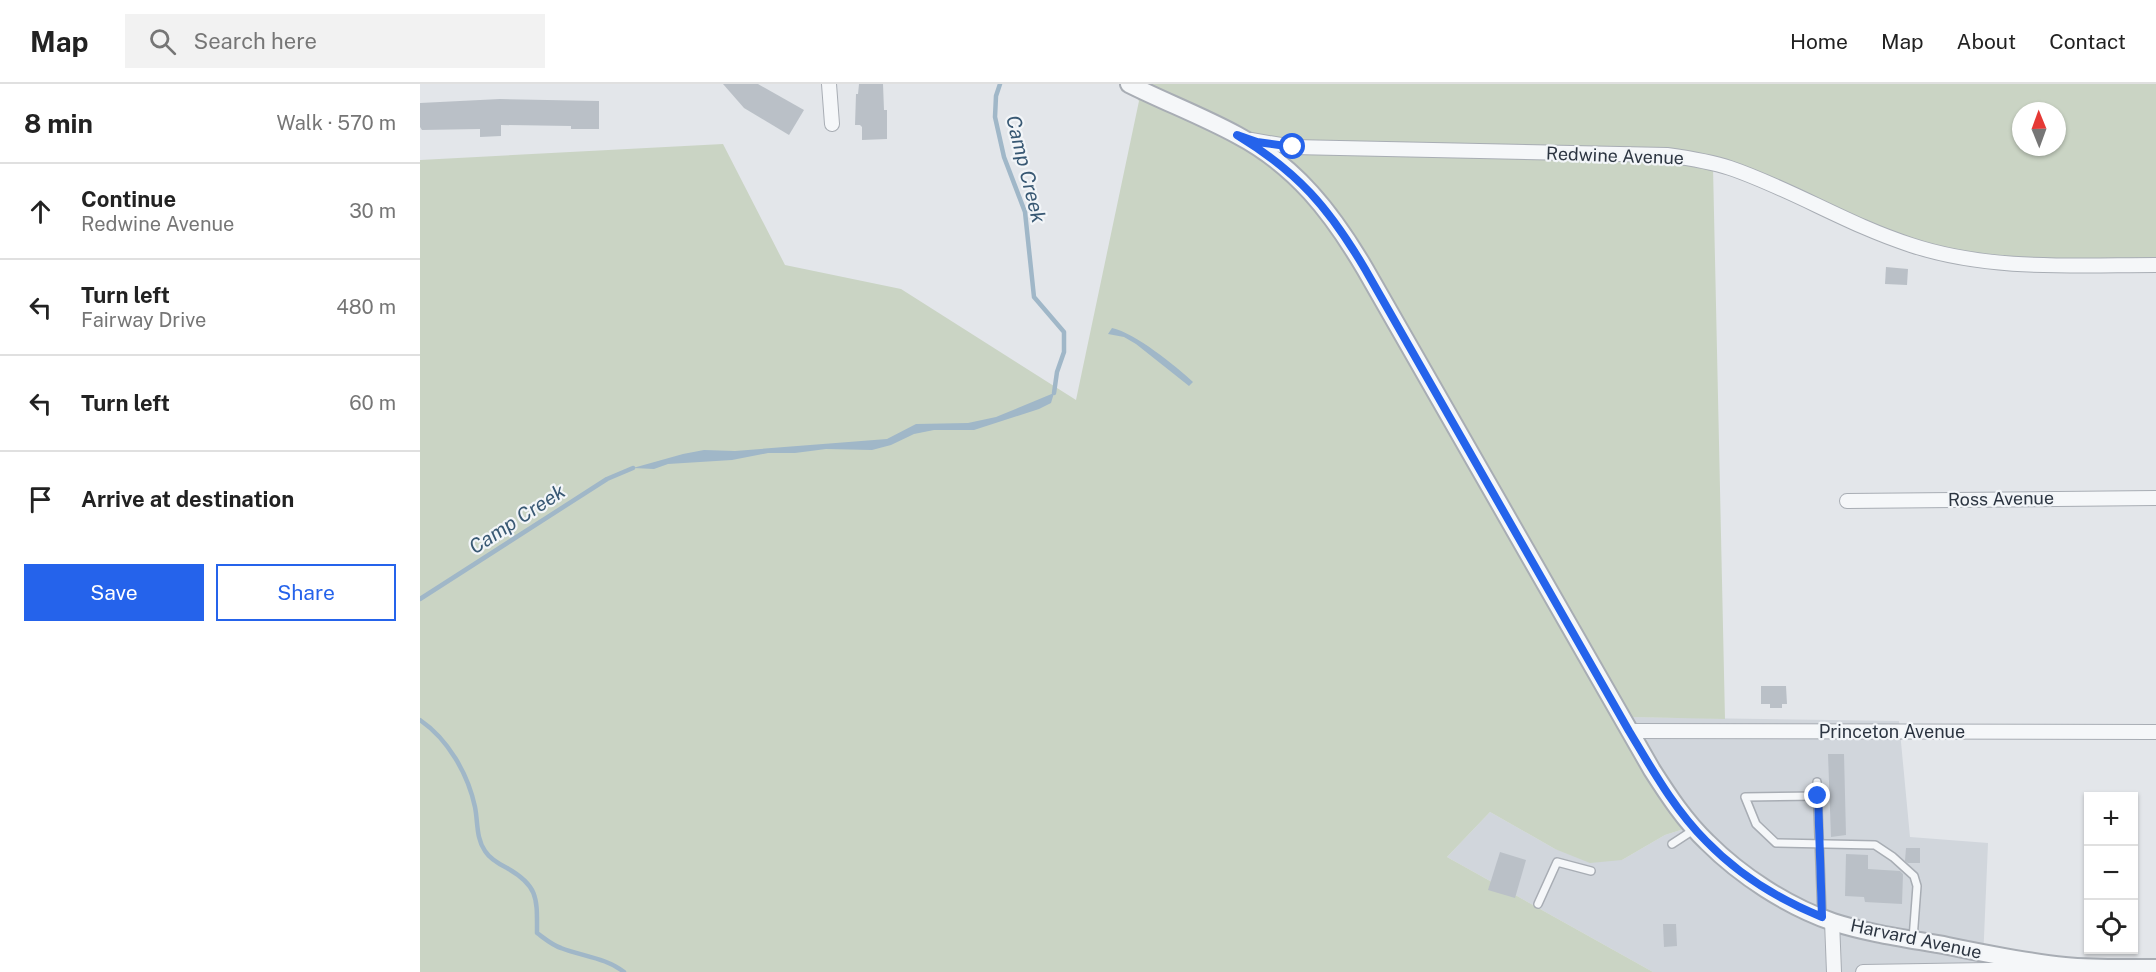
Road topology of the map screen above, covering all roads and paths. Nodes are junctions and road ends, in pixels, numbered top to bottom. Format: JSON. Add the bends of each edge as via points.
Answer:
{"nodes":[{"id":1,"x":829,"y":84,"type":"edge"},
{"id":2,"x":1129,"y":84,"type":"edge"},
{"id":3,"x":832,"y":124,"type":"dead end"},
{"id":4,"x":1237,"y":135,"type":"junction"},
{"id":5,"x":2156,"y":264,"type":"edge"},
{"id":6,"x":2156,"y":498,"type":"edge"},
{"id":7,"x":1847,"y":501,"type":"dead end"},
{"id":8,"x":1629,"y":731,"type":"junction"},
{"id":9,"x":2156,"y":732,"type":"edge"},
{"id":10,"x":1817,"y":782,"type":"dead end"},
{"id":11,"x":1818,"y":796,"type":"junction"},
{"id":12,"x":1695,"y":828,"type":"junction"},
{"id":13,"x":1672,"y":844,"type":"dead end"},
{"id":14,"x":1819,"y":845,"type":"junction"},
{"id":15,"x":1587,"y":871,"type":"dead end"},
{"id":16,"x":1538,"y":904,"type":"dead end"},
{"id":17,"x":1827,"y":919,"type":"junction"},
{"id":18,"x":1913,"y":939,"type":"junction"},
{"id":19,"x":2107,"y":968,"type":"junction"},
{"id":20,"x":2156,"y":968,"type":"edge"},
{"id":21,"x":1834,"y":972,"type":"edge"},
{"id":22,"x":1863,"y":972,"type":"edge"}],
"edges":[{"from":1,"to":3,"type":"street"},
{"from":2,"to":4,"type":"street","name":"Harvard Avenue"},
{"from":4,"to":5,"type":"street","name":"Redwine Avenue","via":[[1293,147],[1667,156],[1698,160],[1758,179],[1884,236],[1941,254],[2005,263]]},
{"from":4,"to":8,"type":"street","name":"Harvard Avenue","via":[[1303,183],[1337,223]]},
{"from":6,"to":7,"type":"street","name":"Ross Avenue"},
{"from":8,"to":9,"type":"street","name":"Princeton Avenue"},
{"from":8,"to":12,"type":"street","name":"Harvard Avenue","via":[[1669,796]]},
{"from":10,"to":11,"type":"lane"},
{"from":11,"to":14,"type":"lane"},
{"from":11,"to":14,"type":"lane","via":[[1745,797],[1756,824],[1776,843]]},
{"from":12,"to":13,"type":"lane"},
{"from":12,"to":17,"type":"street","name":"Harvard Avenue","via":[[1752,879]]},
{"from":14,"to":17,"type":"lane"},
{"from":14,"to":18,"type":"lane","via":[[1875,845],[1914,876],[1917,885]]},
{"from":15,"to":16,"type":"lane","via":[[1557,862]]},
{"from":17,"to":18,"type":"street","name":"Harvard Avenue"},
{"from":17,"to":21,"type":"street"},
{"from":18,"to":19,"type":"street","name":"Harvard Avenue","via":[[2022,960]]},
{"from":19,"to":20,"type":"street","name":"Harvard Avenue"},
{"from":19,"to":22,"type":"street","name":"Harvard Avenue"}]}
